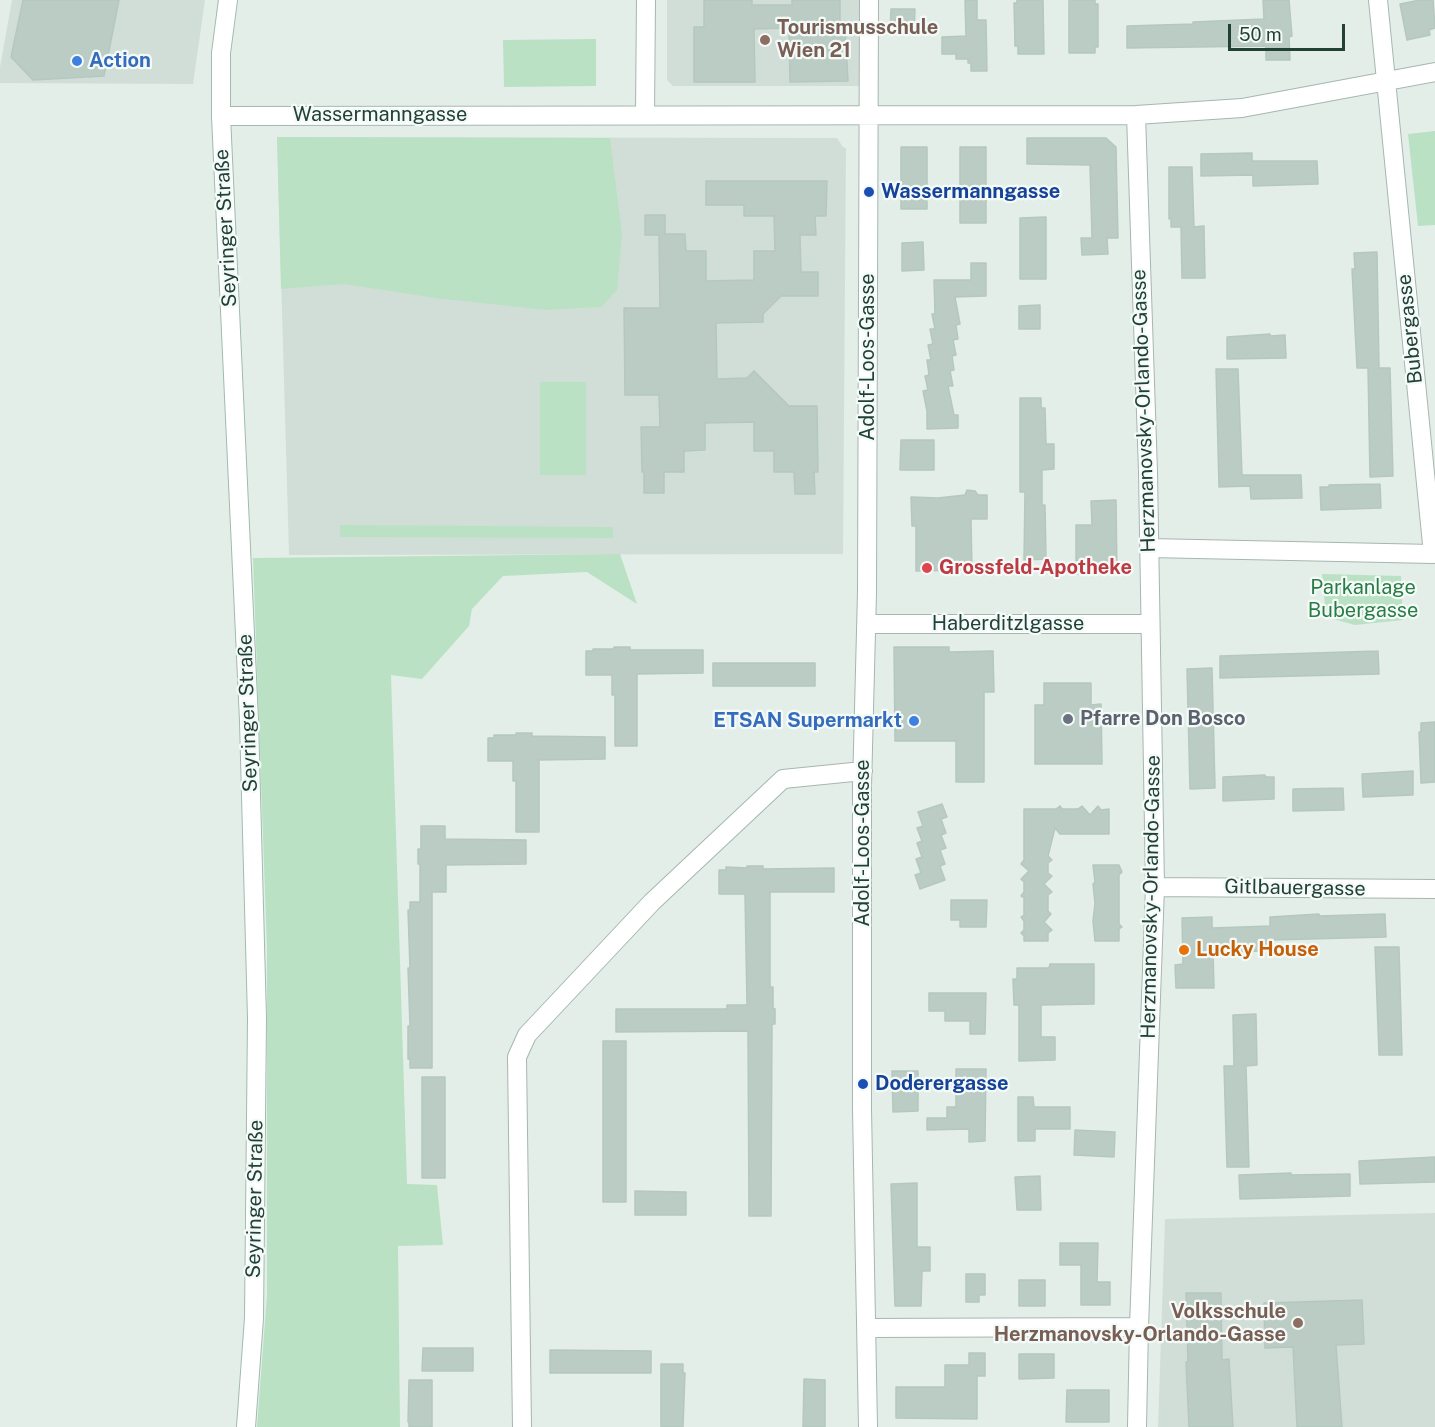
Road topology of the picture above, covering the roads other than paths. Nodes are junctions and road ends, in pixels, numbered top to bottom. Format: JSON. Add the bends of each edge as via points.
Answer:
{"nodes":[{"id":1,"x":228,"y":0,"type":"edge"},
{"id":2,"x":646,"y":0,"type":"edge"},
{"id":3,"x":869,"y":0,"type":"edge"},
{"id":4,"x":1378,"y":0,"type":"edge"},
{"id":5,"x":1435,"y":72,"type":"edge"},
{"id":6,"x":1385,"y":82,"type":"junction"},
{"id":7,"x":645,"y":114,"type":"junction"},
{"id":8,"x":870,"y":115,"type":"junction"},
{"id":9,"x":1136,"y":115,"type":"junction"},
{"id":10,"x":221,"y":116,"type":"junction"},
{"id":11,"x":1149,"y":548,"type":"junction"},
{"id":12,"x":867,"y":624,"type":"junction"},
{"id":13,"x":1150,"y":624,"type":"junction"},
{"id":14,"x":863,"y":771,"type":"junction"},
{"id":15,"x":1155,"y":887,"type":"junction"},
{"id":16,"x":1435,"y":889,"type":"edge"},
{"id":17,"x":1139,"y":1327,"type":"junction"},
{"id":18,"x":867,"y":1328,"type":"junction"},
{"id":19,"x":246,"y":1427,"type":"edge"},
{"id":20,"x":522,"y":1427,"type":"edge"},
{"id":21,"x":868,"y":1427,"type":"edge"},
{"id":22,"x":1137,"y":1427,"type":"edge"}],
"edges":[{"from":1,"to":10,"type":"street","name":"Seyringer Straße","via":[[221,53]]},
{"from":2,"to":7,"type":"street"},
{"from":3,"to":8,"type":"street","name":"Adolf-Loos-Gasse"},
{"from":4,"to":6,"type":"street","name":"Bubergasse"},
{"from":5,"to":6,"type":"street","name":"Wassermanngasse"},
{"from":6,"to":9,"type":"street","name":"Wassermanngasse","via":[[1242,108]]},
{"from":6,"to":11,"type":"street","name":"Bubergasse","via":[[1433,554]]},
{"from":7,"to":8,"type":"street","name":"Wassermanngasse"},
{"from":7,"to":10,"type":"street","name":"Wassermanngasse"},
{"from":8,"to":9,"type":"street","name":"Wassermanngasse"},
{"from":8,"to":12,"type":"street","name":"Adolf-Loos-Gasse"},
{"from":9,"to":11,"type":"street","name":"Herzmanovsky-Orlando-Gasse"},
{"from":10,"to":19,"type":"street","name":"Seyringer Straße","via":[[249,721],[257,1018],[254,1318]]},
{"from":11,"to":13,"type":"street","name":"Herzmanovsky-Orlando-Gasse"},
{"from":12,"to":13,"type":"street","name":"Haberditzlgasse"},
{"from":12,"to":14,"type":"street","name":"Adolf-Loos-Gasse"},
{"from":13,"to":15,"type":"street","name":"Herzmanovsky-Orlando-Gasse"},
{"from":14,"to":18,"type":"street","name":"Adolf-Loos-Gasse","via":[[862,1108]]},
{"from":14,"to":20,"type":"street","via":[[783,779],[652,902],[526,1035],[517,1057]]},
{"from":15,"to":16,"type":"street","name":"Gitlbauergasse"},
{"from":15,"to":17,"type":"street","name":"Herzmanovsky-Orlando-Gasse"},
{"from":17,"to":18,"type":"street"},
{"from":17,"to":22,"type":"street","name":"Herzmanovsky-Orlando-Gasse"},
{"from":18,"to":21,"type":"street","name":"Adolf-Loos-Gasse"}]}
